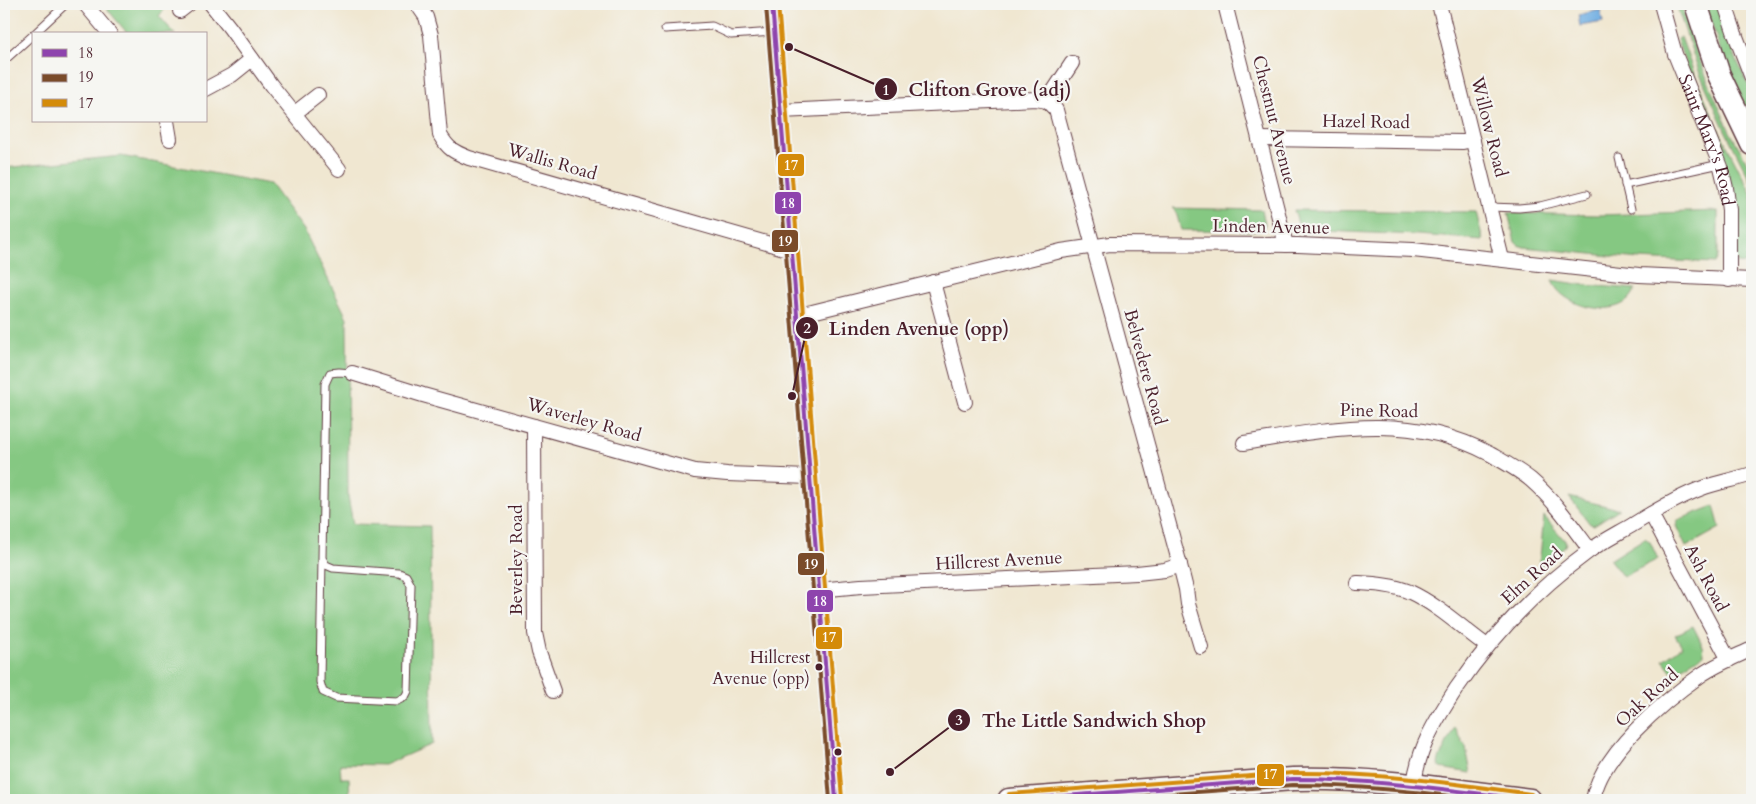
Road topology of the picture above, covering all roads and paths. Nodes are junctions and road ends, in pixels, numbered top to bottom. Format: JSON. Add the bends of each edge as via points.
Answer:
{"nodes":[{"id":1,"x":66,"y":4,"type":"edge"},
{"id":2,"x":85,"y":4,"type":"edge"},
{"id":3,"x":210,"y":4,"type":"edge"},
{"id":4,"x":418,"y":4,"type":"edge"},
{"id":5,"x":772,"y":4,"type":"edge"},
{"id":6,"x":1225,"y":4,"type":"edge"},
{"id":7,"x":1439,"y":4,"type":"edge"},
{"id":8,"x":1661,"y":4,"type":"edge"},
{"id":9,"x":1696,"y":4,"type":"edge"},
{"id":10,"x":1725,"y":4,"type":"edge"},
{"id":11,"x":665,"y":29,"type":"dead end"},
{"id":12,"x":36,"y":32,"type":"edge"},
{"id":13,"x":108,"y":32,"type":"edge"},
{"id":14,"x":774,"y":32,"type":"junction"},
{"id":15,"x":32,"y":36,"type":"edge"},
{"id":16,"x":252,"y":59,"type":"junction"},
{"id":17,"x":4,"y":61,"type":"edge"},
{"id":18,"x":1072,"y":63,"type":"dead end"},
{"id":19,"x":1752,"y":78,"type":"edge"},
{"id":20,"x":208,"y":88,"type":"edge"},
{"id":21,"x":318,"y":95,"type":"dead end"},
{"id":22,"x":1048,"y":101,"type":"junction"},
{"id":23,"x":781,"y":111,"type":"junction"},
{"id":24,"x":295,"y":113,"type":"junction"},
{"id":25,"x":167,"y":122,"type":"edge"},
{"id":26,"x":170,"y":139,"type":"dead end"},
{"id":27,"x":1259,"y":139,"type":"junction"},
{"id":28,"x":1473,"y":140,"type":"junction"},
{"id":29,"x":1752,"y":144,"type":"edge"},
{"id":30,"x":1619,"y":158,"type":"dead end"},
{"id":31,"x":1720,"y":164,"type":"junction"},
{"id":32,"x":339,"y":168,"type":"dead end"},
{"id":33,"x":1626,"y":184,"type":"junction"},
{"id":34,"x":1587,"y":194,"type":"dead end"},
{"id":35,"x":1489,"y":207,"type":"junction"},
{"id":36,"x":1631,"y":209,"type":"dead end"},
{"id":37,"x":1286,"y":245,"type":"junction"},
{"id":38,"x":1094,"y":246,"type":"junction"},
{"id":39,"x":792,"y":250,"type":"junction"},
{"id":40,"x":1502,"y":259,"type":"junction"},
{"id":41,"x":1729,"y":280,"type":"junction"},
{"id":42,"x":1752,"y":280,"type":"edge"},
{"id":43,"x":933,"y":282,"type":"junction"},
{"id":44,"x":796,"y":314,"type":"junction"},
{"id":45,"x":352,"y":373,"type":"joint"},
{"id":46,"x":965,"y":402,"type":"dead end"},
{"id":47,"x":534,"y":426,"type":"junction"},
{"id":48,"x":1244,"y":443,"type":"dead end"},
{"id":49,"x":1752,"y":474,"type":"edge"},
{"id":50,"x":809,"y":477,"type":"junction"},
{"id":51,"x":1651,"y":514,"type":"junction"},
{"id":52,"x":1590,"y":550,"type":"junction"},
{"id":53,"x":322,"y":558,"type":"junction"},
{"id":54,"x":1180,"y":565,"type":"junction"},
{"id":55,"x":1357,"y":583,"type":"dead end"},
{"id":56,"x":818,"y":590,"type":"junction"},
{"id":57,"x":1487,"y":646,"type":"junction"},
{"id":58,"x":1201,"y":647,"type":"dead end"},
{"id":59,"x":1752,"y":649,"type":"edge"},
{"id":60,"x":1729,"y":660,"type":"junction"},
{"id":61,"x":553,"y":691,"type":"dead end"},
{"id":62,"x":1414,"y":785,"type":"junction"},
{"id":63,"x":836,"y":800,"type":"edge"},
{"id":64,"x":1009,"y":800,"type":"edge"},
{"id":65,"x":1530,"y":800,"type":"edge"},
{"id":66,"x":1593,"y":800,"type":"edge"}],
"edges":[{"from":1,"to":12,"type":"lane"},
{"from":2,"to":13,"type":"street"},
{"from":3,"to":16,"type":"street"},
{"from":4,"to":39,"type":"street","name":"Wallis Road","via":[[431,35],[440,135],[455,152]]},
{"from":5,"to":14,"type":"street"},
{"from":6,"to":27,"type":"street","name":"Chestnut Avenue"},
{"from":7,"to":28,"type":"street","name":"Willow Road"},
{"from":8,"to":31,"type":"street","name":"Saint Mary's Road","via":[[1675,54]]},
{"from":9,"to":29,"type":"main road","name":"Saint Mary's Road","via":[[1719,75]]},
{"from":10,"to":19,"type":"street"},
{"from":11,"to":14,"type":"lane","via":[[712,26],[731,35]]},
{"from":14,"to":23,"type":"street"},
{"from":15,"to":17,"type":"lane"},
{"from":16,"to":20,"type":"street"},
{"from":16,"to":24,"type":"street"},
{"from":18,"to":22,"type":"street"},
{"from":21,"to":24,"type":"street"},
{"from":22,"to":23,"type":"street"},
{"from":22,"to":38,"type":"street","name":"Belvedere Road","via":[[1056,110]]},
{"from":23,"to":39,"type":"street"},
{"from":24,"to":32,"type":"street"},
{"from":25,"to":26,"type":"street"},
{"from":27,"to":28,"type":"street","name":"Hazel Road"},
{"from":27,"to":37,"type":"street","name":"Chestnut Avenue"},
{"from":28,"to":35,"type":"street","name":"Willow Road"},
{"from":30,"to":33,"type":"lane"},
{"from":31,"to":33,"type":"lane"},
{"from":31,"to":41,"type":"street","name":"Saint Mary's Road","via":[[1729,210]]},
{"from":33,"to":36,"type":"lane"},
{"from":34,"to":35,"type":"lane","via":[[1540,206]]},
{"from":35,"to":40,"type":"street","name":"Willow Road"},
{"from":37,"to":38,"type":"street","name":"Linden Avenue"},
{"from":37,"to":40,"type":"street","name":"Linden Avenue","via":[[1413,250]]},
{"from":38,"to":43,"type":"street","name":"Linden Avenue"},
{"from":38,"to":54,"type":"street","name":"Belvedere Road"},
{"from":39,"to":44,"type":"street"},
{"from":40,"to":41,"type":"street","name":"Linden Avenue","via":[[1639,275]]},
{"from":41,"to":42,"type":"street","name":"Linden Avenue"},
{"from":43,"to":44,"type":"street","name":"Linden Avenue"},
{"from":43,"to":46,"type":"street"},
{"from":44,"to":50,"type":"street"},
{"from":45,"to":47,"type":"street","name":"Waverley Road"},
{"from":45,"to":53,"type":"lane","via":[[330,374],[325,384]]},
{"from":47,"to":50,"type":"street","name":"Waverley Road","via":[[695,471]]},
{"from":47,"to":61,"type":"street","name":"Beverley Road","via":[[535,633]]},
{"from":48,"to":52,"type":"street","name":"Pine Road","via":[[1366,427],[1416,429],[1448,436],[1474,445],[1531,480]]},
{"from":49,"to":51,"type":"street","name":"Elm Road","via":[[1704,488]]},
{"from":50,"to":56,"type":"street"},
{"from":51,"to":52,"type":"street","name":"Elm Road"},
{"from":51,"to":60,"type":"street","name":"Ash Road"},
{"from":52,"to":57,"type":"street","name":"Elm Road","via":[[1520,610]]},
{"from":53,"to":53,"type":"lane","via":[[326,565],[334,568],[406,576],[411,585],[408,691],[405,697],[397,701],[336,698],[323,692],[320,682]]},
{"from":54,"to":56,"type":"street","name":"Hillcrest Avenue","via":[[1137,573]]},
{"from":54,"to":58,"type":"street","name":"Belvedere Road"},
{"from":55,"to":57,"type":"street","via":[[1380,584],[1409,591]]},
{"from":56,"to":63,"type":"street"},
{"from":57,"to":62,"type":"street","name":"Elm Road","via":[[1437,718],[1416,765]]},
{"from":59,"to":60,"type":"street","name":"Oak Road"},
{"from":60,"to":66,"type":"street","name":"Oak Road","via":[[1702,674],[1643,723],[1611,758]]},
{"from":62,"to":64,"type":"main road","via":[[1293,778]]},
{"from":62,"to":65,"type":"main road"}]}
